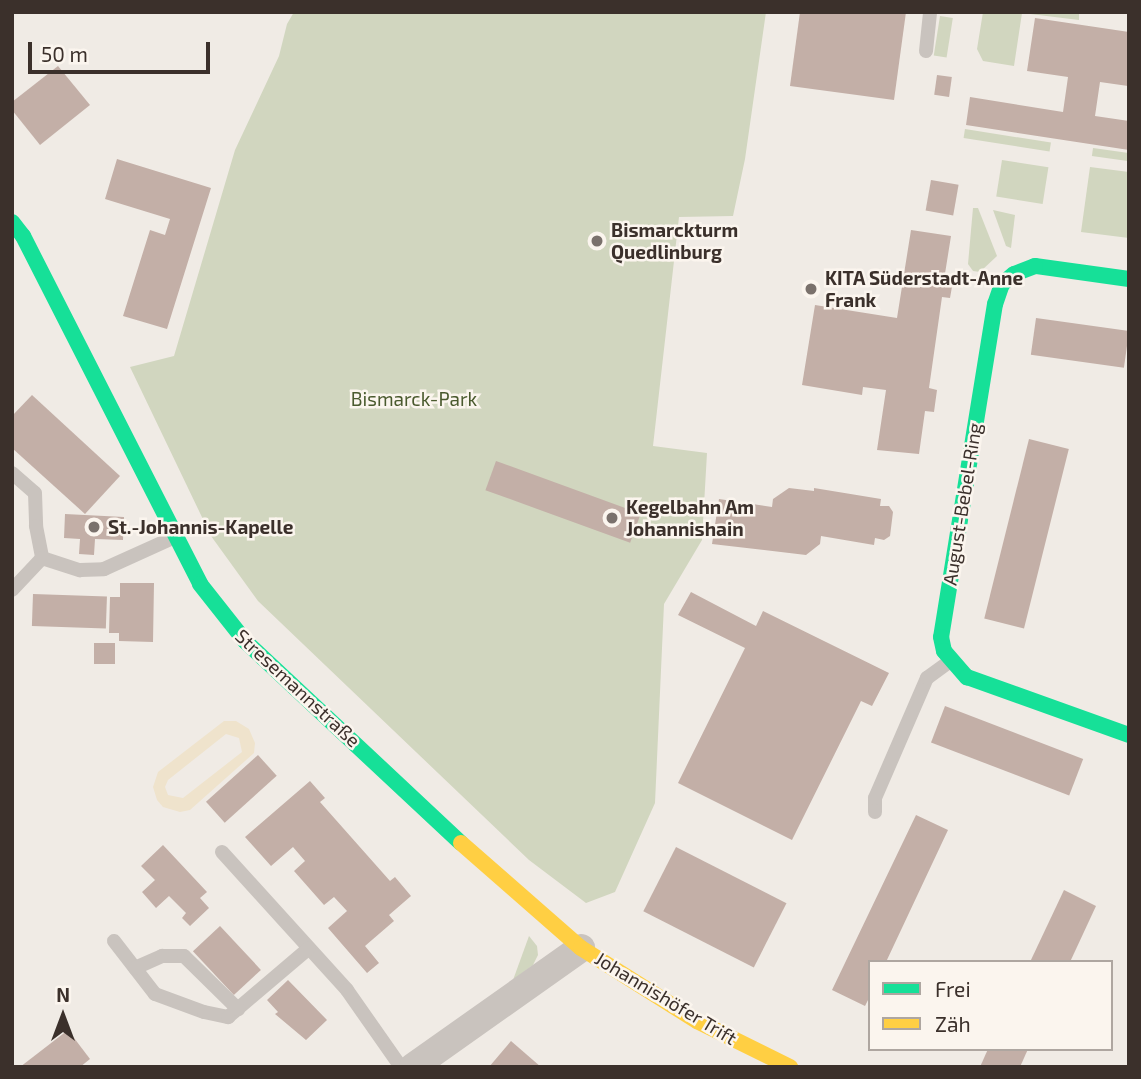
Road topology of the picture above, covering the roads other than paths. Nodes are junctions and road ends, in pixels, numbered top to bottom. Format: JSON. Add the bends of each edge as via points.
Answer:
{"nodes":[{"id":1,"x":930,"y":12,"type":"edge"},
{"id":2,"x":926,"y":51,"type":"dead end"},
{"id":3,"x":12,"y":222,"type":"edge"},
{"id":4,"x":1129,"y":279,"type":"edge"},
{"id":5,"x":12,"y":473,"type":"edge"},
{"id":6,"x":175,"y":537,"type":"junction"},
{"id":7,"x":42,"y":558,"type":"junction"},
{"id":8,"x":12,"y":590,"type":"edge"},
{"id":9,"x":950,"y":661,"type":"junction"},
{"id":10,"x":1129,"y":735,"type":"edge"},
{"id":11,"x":875,"y":812,"type":"dead end"},
{"id":12,"x":222,"y":852,"type":"dead end"},
{"id":13,"x":114,"y":942,"type":"dead end"},
{"id":14,"x":310,"y":948,"type":"junction"},
{"id":15,"x":581,"y":948,"type":"junction"},
{"id":16,"x":135,"y":968,"type":"junction"},
{"id":17,"x":238,"y":1009,"type":"junction"},
{"id":18,"x":401,"y":1067,"type":"edge"},
{"id":19,"x":413,"y":1067,"type":"edge"},
{"id":20,"x":790,"y":1067,"type":"edge"}],
"edges":[{"from":1,"to":2,"type":"lane"},
{"from":3,"to":6,"type":"street","name":"Stresemannstraße"},
{"from":4,"to":9,"type":"street","name":"August-Bebel-Ring","via":[[1035,266],[1002,284],[941,637]]},
{"from":5,"to":7,"type":"lane","via":[[35,494]]},
{"from":6,"to":7,"type":"lane","via":[[104,569],[80,570]]},
{"from":6,"to":15,"type":"street","name":"Stresemannstraße","via":[[200,584],[245,641]]},
{"from":7,"to":8,"type":"lane"},
{"from":9,"to":10,"type":"street","via":[[967,677]]},
{"from":9,"to":11,"type":"lane","via":[[927,678],[875,797]]},
{"from":12,"to":14,"type":"lane"},
{"from":13,"to":16,"type":"lane"},
{"from":14,"to":17,"type":"lane"},
{"from":14,"to":18,"type":"lane","via":[[347,990]]},
{"from":15,"to":19,"type":"street"},
{"from":15,"to":20,"type":"street","name":"Johannishöfer Trift","via":[[697,1021]]},
{"from":16,"to":17,"type":"lane","via":[[155,994],[228,1017]]},
{"from":16,"to":17,"type":"lane","via":[[162,956],[184,956]]}]}
